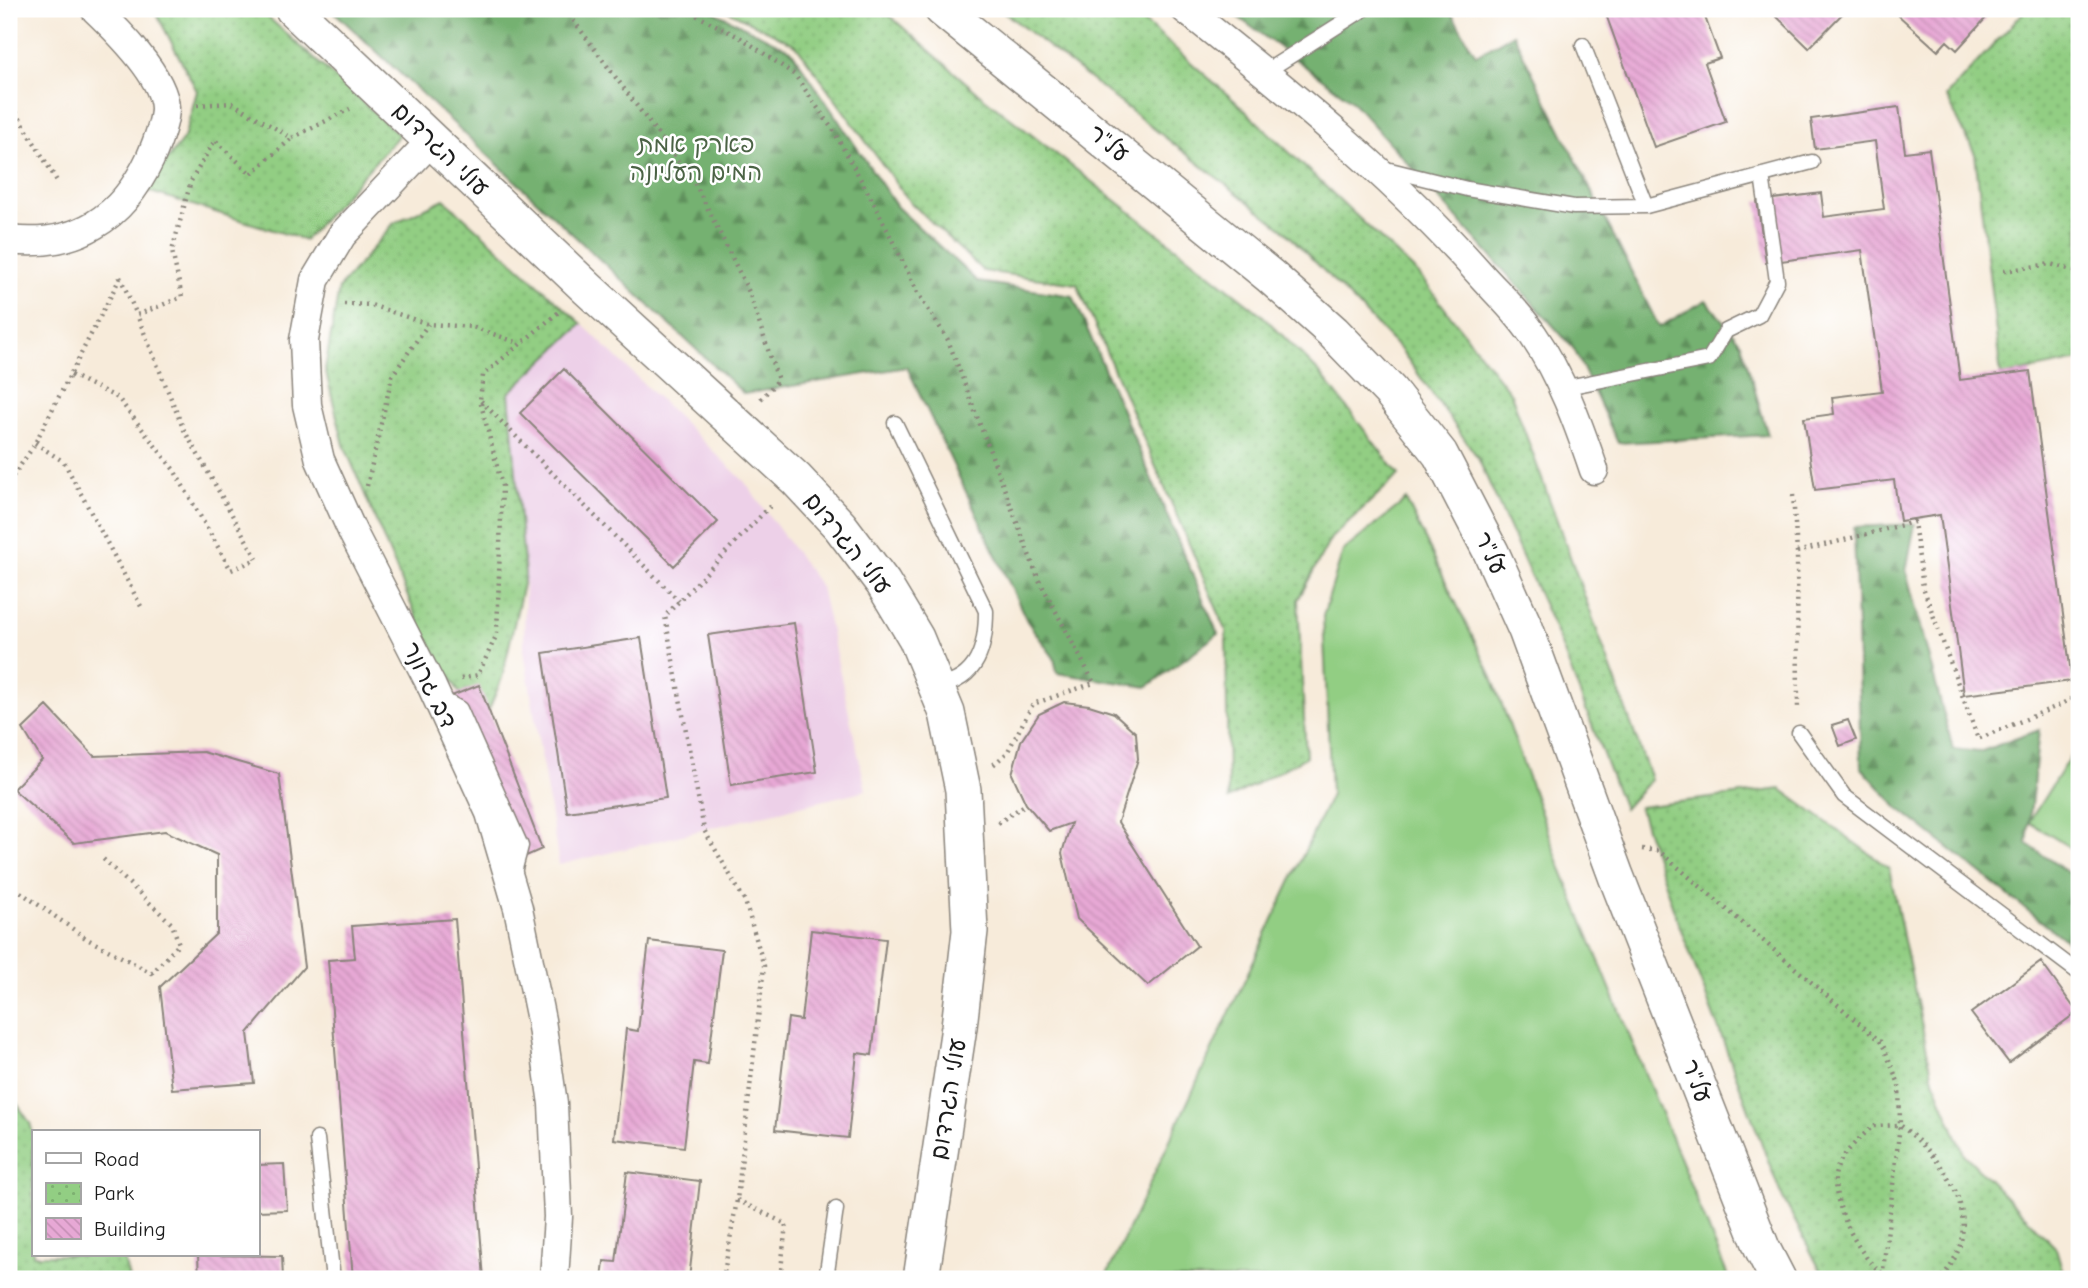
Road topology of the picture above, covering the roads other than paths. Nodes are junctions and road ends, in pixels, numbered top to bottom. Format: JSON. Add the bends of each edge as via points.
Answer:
{"nodes":[{"id":1,"x":94,"y":9,"type":"edge"},
{"id":2,"x":293,"y":9,"type":"edge"},
{"id":3,"x":942,"y":9,"type":"edge"},
{"id":4,"x":1185,"y":9,"type":"edge"},
{"id":5,"x":1364,"y":9,"type":"edge"},
{"id":6,"x":1583,"y":45,"type":"dead end"},
{"id":7,"x":1265,"y":72,"type":"junction"},
{"id":8,"x":432,"y":140,"type":"junction"},
{"id":9,"x":1812,"y":162,"type":"dead end"},
{"id":10,"x":1370,"y":165,"type":"junction"},
{"id":11,"x":1762,"y":175,"type":"junction"},
{"id":12,"x":1646,"y":206,"type":"junction"},
{"id":13,"x":9,"y":240,"type":"edge"},
{"id":14,"x":1562,"y":388,"type":"junction"},
{"id":15,"x":895,"y":423,"type":"dead end"},
{"id":16,"x":1594,"y":470,"type":"dead end"},
{"id":17,"x":936,"y":686,"type":"junction"},
{"id":18,"x":1798,"y":733,"type":"road end"},
{"id":19,"x":2079,"y":972,"type":"edge"},
{"id":20,"x":317,"y":1139,"type":"dead end"},
{"id":21,"x":836,"y":1209,"type":"dead end"},
{"id":22,"x":332,"y":1279,"type":"edge"},
{"id":23,"x":554,"y":1279,"type":"edge"},
{"id":24,"x":826,"y":1279,"type":"edge"},
{"id":25,"x":921,"y":1279,"type":"edge"},
{"id":26,"x":1778,"y":1279,"type":"edge"}],
"edges":[{"from":1,"to":13,"type":"street","via":[[152,73],[165,107],[155,146],[137,188],[102,222],[61,239]]},
{"from":2,"to":8,"type":"street","name":"עולי הגרדום"},
{"from":3,"to":26,"type":"street","name":"על\"ר","via":[[1333,332],[1390,391],[1440,454],[1526,630],[1752,1223]]},
{"from":4,"to":7,"type":"street"},
{"from":5,"to":7,"type":"lane"},
{"from":6,"to":12,"type":"lane"},
{"from":7,"to":10,"type":"street"},
{"from":8,"to":17,"type":"street","name":"עולי הגרדום","via":[[796,479],[840,526],[883,583],[916,638]]},
{"from":8,"to":23,"type":"street","name":"דב גרונר","via":[[342,235],[315,280],[304,340],[307,405],[320,460],[490,813],[541,1020],[554,1104],[558,1217]]},
{"from":9,"to":11,"type":"lane"},
{"from":10,"to":12,"type":"lane","via":[[1467,189],[1574,207]]},
{"from":10,"to":14,"type":"street","via":[[1451,242],[1532,332]]},
{"from":11,"to":12,"type":"lane"},
{"from":11,"to":14,"type":"lane","via":[[1777,281],[1759,315],[1726,331],[1709,359]]},
{"from":14,"to":16,"type":"street"},
{"from":15,"to":17,"type":"lane","via":[[986,611],[986,636],[976,663],[958,683]]},
{"from":17,"to":25,"type":"street","name":"עולי הגרדום","via":[[947,713],[963,790],[970,930]]},
{"from":18,"to":19,"type":"lane","via":[[1844,796]]},
{"from":20,"to":22,"type":"lane"},
{"from":21,"to":24,"type":"lane"}]}
